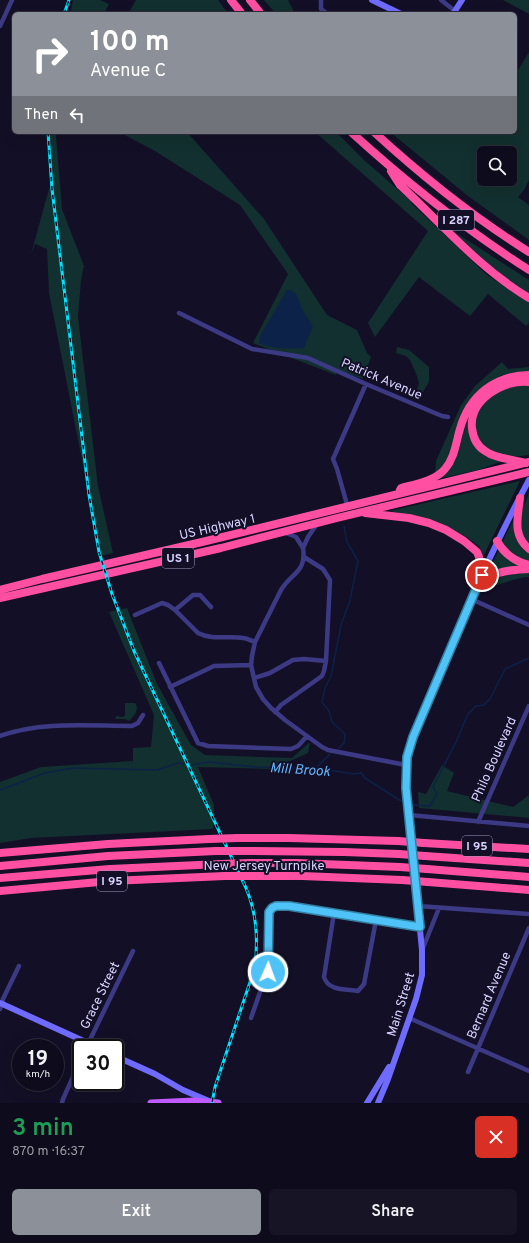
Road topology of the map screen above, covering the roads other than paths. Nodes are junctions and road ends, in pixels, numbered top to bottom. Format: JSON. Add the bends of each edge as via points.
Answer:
{"nodes":[{"id":1,"x":12,"y":0,"type":"edge"},
{"id":2,"x":231,"y":0,"type":"edge"},
{"id":3,"x":250,"y":0,"type":"edge"},
{"id":4,"x":321,"y":0,"type":"edge"},
{"id":5,"x":372,"y":0,"type":"edge"},
{"id":6,"x":441,"y":0,"type":"edge"},
{"id":7,"x":462,"y":0,"type":"edge"},
{"id":8,"x":240,"y":12,"type":"edge"},
{"id":9,"x":260,"y":12,"type":"edge"},
{"id":10,"x":325,"y":12,"type":"edge"},
{"id":11,"x":396,"y":12,"type":"edge"},
{"id":12,"x":454,"y":12,"type":"edge"},
{"id":13,"x":0,"y":26,"type":"edge"},
{"id":14,"x":353,"y":134,"type":"edge"},
{"id":15,"x":376,"y":134,"type":"edge"},
{"id":16,"x":386,"y":164,"type":"junction"},
{"id":17,"x":529,"y":252,"type":"edge"},
{"id":18,"x":529,"y":270,"type":"edge"},
{"id":19,"x":529,"y":298,"type":"edge"},
{"id":20,"x":179,"y":313,"type":"dead end"},
{"id":21,"x":529,"y":374,"type":"edge"},
{"id":22,"x":529,"y":382,"type":"edge"},
{"id":23,"x":366,"y":384,"type":"junction"},
{"id":24,"x":448,"y":417,"type":"dead end"},
{"id":25,"x":528,"y":463,"type":"edge"},
{"id":26,"x":529,"y":472,"type":"edge"},
{"id":27,"x":529,"y":480,"type":"edge"},
{"id":28,"x":397,"y":494,"type":"junction"},
{"id":29,"x":520,"y":498,"type":"junction"},
{"id":30,"x":347,"y":507,"type":"junction"},
{"id":31,"x":357,"y":513,"type":"junction"},
{"id":32,"x":319,"y":523,"type":"junction"},
{"id":33,"x":282,"y":532,"type":"junction"},
{"id":34,"x":497,"y":541,"type":"junction"},
{"id":35,"x":303,"y":548,"type":"junction"},
{"id":36,"x":529,"y":549,"type":"edge"},
{"id":37,"x":304,"y":557,"type":"junction"},
{"id":38,"x":529,"y":565,"type":"edge"},
{"id":39,"x":529,"y":569,"type":"edge"},
{"id":40,"x":482,"y":575,"type":"junction"},
{"id":41,"x":42,"y":579,"type":"junction"},
{"id":42,"x":0,"y":584,"type":"edge"},
{"id":43,"x":0,"y":590,"type":"edge"},
{"id":44,"x":472,"y":596,"type":"junction"},
{"id":45,"x":0,"y":598,"type":"edge"},
{"id":46,"x":212,"y":607,"type":"dead end"},
{"id":47,"x":175,"y":610,"type":"junction"},
{"id":48,"x":135,"y":615,"type":"dead end"},
{"id":49,"x":529,"y":625,"type":"edge"},
{"id":50,"x":255,"y":642,"type":"junction"},
{"id":51,"x":326,"y":661,"type":"junction"},
{"id":52,"x":159,"y":663,"type":"dead end"},
{"id":53,"x":251,"y":665,"type":"junction"},
{"id":54,"x":254,"y":678,"type":"junction"},
{"id":55,"x":170,"y":687,"type":"junction"},
{"id":56,"x":529,"y":706,"type":"edge"},
{"id":57,"x":275,"y":712,"type":"junction"},
{"id":58,"x":143,"y":715,"type":"dead end"},
{"id":59,"x":0,"y":736,"type":"edge"},
{"id":60,"x":307,"y":736,"type":"junction"},
{"id":61,"x":406,"y":765,"type":"junction"},
{"id":62,"x":408,"y":815,"type":"junction"},
{"id":63,"x":478,"y":822,"type":"junction"},
{"id":64,"x":529,"y":826,"type":"edge"},
{"id":65,"x":529,"y":849,"type":"edge"},
{"id":66,"x":0,"y":853,"type":"edge"},
{"id":67,"x":529,"y":863,"type":"edge"},
{"id":68,"x":0,"y":866,"type":"edge"},
{"id":69,"x":529,"y":876,"type":"edge"},
{"id":70,"x":0,"y":878,"type":"edge"},
{"id":71,"x":529,"y":890,"type":"edge"},
{"id":72,"x":0,"y":891,"type":"edge"},
{"id":73,"x":418,"y":906,"type":"junction"},
{"id":74,"x":439,"y":908,"type":"junction"},
{"id":75,"x":334,"y":913,"type":"junction"},
{"id":76,"x":529,"y":914,"type":"edge"},
{"id":77,"x":376,"y":920,"type":"junction"},
{"id":78,"x":420,"y":927,"type":"junction"},
{"id":79,"x":529,"y":928,"type":"edge"},
{"id":80,"x":422,"y":950,"type":"junction"},
{"id":81,"x":133,"y":951,"type":"dead end"},
{"id":82,"x":19,"y":966,"type":"dead end"},
{"id":83,"x":1,"y":1005,"type":"edge"},
{"id":84,"x":251,"y":1018,"type":"dead end"},
{"id":85,"x":409,"y":1018,"type":"junction"},
{"id":86,"x":74,"y":1039,"type":"edge"},
{"id":87,"x":90,"y":1039,"type":"edge"},
{"id":88,"x":478,"y":1048,"type":"junction"},
{"id":89,"x":395,"y":1056,"type":"junction"},
{"id":90,"x":124,"y":1060,"type":"edge"},
{"id":91,"x":529,"y":1071,"type":"edge"},
{"id":92,"x":468,"y":1072,"type":"dead end"},
{"id":93,"x":72,"y":1079,"type":"edge"},
{"id":94,"x":215,"y":1102,"type":"edge"},
{"id":95,"x":62,"y":1103,"type":"edge"},
{"id":96,"x":152,"y":1103,"type":"edge"},
{"id":97,"x":367,"y":1103,"type":"edge"},
{"id":98,"x":378,"y":1103,"type":"edge"}],
"edges":[{"from":1,"to":13,"type":"street"},
{"from":2,"to":8,"type":"highway"},
{"from":3,"to":9,"type":"highway"},
{"from":4,"to":10,"type":"street","via":[[321,9]]},
{"from":5,"to":11,"type":"main road"},
{"from":6,"to":12,"type":"street"},
{"from":7,"to":12,"type":"main road"},
{"from":14,"to":16,"type":"highway","number":"I 287"},
{"from":15,"to":17,"type":"highway","number":"I 287","via":[[437,186]]},
{"from":16,"to":18,"type":"highway","number":"I 287","via":[[461,224]]},
{"from":16,"to":19,"type":"highway","via":[[400,185],[480,263]]},
{"from":20,"to":23,"type":"street","name":"Patrick Avenue","via":[[252,349],[308,358]]},
{"from":21,"to":28,"type":"highway","via":[[506,378],[482,392],[466,411],[453,457],[444,470],[433,478],[401,488]]},
{"from":22,"to":25,"type":"highway","via":[[509,384],[492,393],[478,406],[472,419],[472,432],[476,442],[484,450],[500,457]]},
{"from":23,"to":24,"type":"street","name":"Patrick Avenue"},
{"from":23,"to":30,"type":"street","via":[[333,459]]},
{"from":25,"to":28,"type":"highway","number":"US 1"},
{"from":26,"to":31,"type":"highway","number":"US 1"},
{"from":27,"to":29,"type":"main road","name":"Main Street"},
{"from":28,"to":30,"type":"highway","number":"US 1"},
{"from":29,"to":34,"type":"main road","name":"Main Street"},
{"from":29,"to":36,"type":"highway","via":[[517,530]]},
{"from":30,"to":31,"type":"street"},
{"from":30,"to":41,"type":"highway","name":"US Highway 1","number":"US 1"},
{"from":31,"to":32,"type":"highway","number":"US 1"},
{"from":31,"to":40,"type":"highway","via":[[409,518],[446,530],[464,540],[477,552]]},
{"from":32,"to":33,"type":"highway","number":"US 1"},
{"from":32,"to":35,"type":"street"},
{"from":33,"to":35,"type":"street","via":[[296,537]]},
{"from":33,"to":45,"type":"highway","number":"US 1"},
{"from":34,"to":38,"type":"highway","via":[[510,557]]},
{"from":34,"to":40,"type":"main road","name":"Main Street"},
{"from":35,"to":37,"type":"street"},
{"from":37,"to":50,"type":"street","via":[[297,573],[285,583]]},
{"from":37,"to":51,"type":"street","via":[[323,569],[330,580]]},
{"from":39,"to":44,"type":"highway","via":[[504,570],[497,573],[488,578]]},
{"from":40,"to":44,"type":"main road","name":"Main Street"},
{"from":41,"to":42,"type":"highway"},
{"from":41,"to":43,"type":"highway","name":"US Highway 1","number":"US 1"},
{"from":44,"to":49,"type":"street"},
{"from":44,"to":61,"type":"main road","name":"Main Street","via":[[413,737]]},
{"from":46,"to":47,"type":"street","via":[[200,595],[193,595]]},
{"from":47,"to":48,"type":"street","via":[[162,603]]},
{"from":47,"to":50,"type":"street","via":[[203,636],[242,637]]},
{"from":50,"to":53,"type":"street"},
{"from":51,"to":54,"type":"street","via":[[293,660],[270,673]]},
{"from":51,"to":57,"type":"street","via":[[322,676]]},
{"from":52,"to":55,"type":"street"},
{"from":53,"to":54,"type":"street"},
{"from":53,"to":55,"type":"street","via":[[214,666]]},
{"from":54,"to":57,"type":"street","via":[[259,693]]},
{"from":55,"to":60,"type":"street","via":[[196,740],[203,745],[291,749],[298,746]]},
{"from":56,"to":63,"type":"street","name":"Philo Boulevard"},
{"from":57,"to":60,"type":"street"},
{"from":58,"to":59,"type":"street","via":[[132,726],[58,726],[33,728]]},
{"from":60,"to":61,"type":"street","via":[[328,750]]},
{"from":61,"to":62,"type":"main road","name":"Main Street"},
{"from":62,"to":63,"type":"street"},
{"from":62,"to":73,"type":"main road","name":"Main Street"},
{"from":63,"to":64,"type":"street"},
{"from":65,"to":66,"type":"highway","name":"New Jersey Turnpike","number":"I 95","bridge":true,"via":[[398,841],[238,838],[108,844]]},
{"from":67,"to":68,"type":"highway","name":"New Jersey Turnpike","number":"I 95","bridge":true,"via":[[399,854],[244,851],[108,856]]},
{"from":69,"to":70,"type":"highway","name":"New Jersey Turnpike","number":"I 95","bridge":true,"via":[[296,863],[110,869]]},
{"from":71,"to":72,"type":"highway","name":"New Jersey Turnpike","number":"I 95","bridge":true,"via":[[402,880],[225,876],[110,881]]},
{"from":73,"to":74,"type":"street"},
{"from":73,"to":78,"type":"main road","name":"Main Street"},
{"from":74,"to":76,"type":"street"},
{"from":74,"to":80,"type":"street"},
{"from":75,"to":77,"type":"street"},
{"from":75,"to":77,"type":"street","via":[[324,977],[328,985],[334,988],[358,991],[364,984]]},
{"from":75,"to":84,"type":"street","via":[[282,905],[272,908],[268,917],[268,972]]},
{"from":77,"to":78,"type":"street"},
{"from":78,"to":80,"type":"main road","name":"Main Street"},
{"from":79,"to":88,"type":"street","name":"Bernard Avenue"},
{"from":80,"to":85,"type":"main road","name":"Main Street","via":[[420,981]]},
{"from":81,"to":87,"type":"street","name":"Grace Street"},
{"from":82,"to":83,"type":"street"},
{"from":83,"to":86,"type":"main road"},
{"from":85,"to":88,"type":"street"},
{"from":85,"to":89,"type":"main road","name":"Main Street"},
{"from":88,"to":91,"type":"street"},
{"from":88,"to":92,"type":"street","name":"Bernard Avenue"},
{"from":89,"to":97,"type":"main road","name":"Main Street"},
{"from":89,"to":98,"type":"main road","name":"Main Street"},
{"from":90,"to":94,"type":"main road","via":[[183,1090]]},
{"from":93,"to":95,"type":"street"},
{"from":94,"to":96,"type":"main road"}]}
